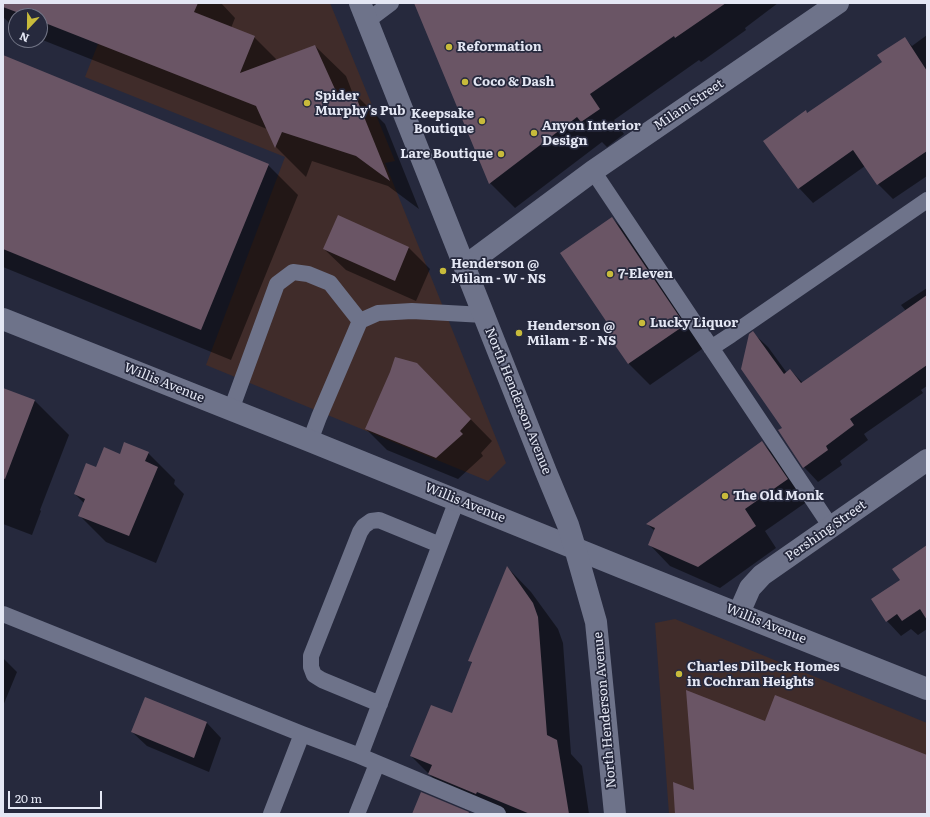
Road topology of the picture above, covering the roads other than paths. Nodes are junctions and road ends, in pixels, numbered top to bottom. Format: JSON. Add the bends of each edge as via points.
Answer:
{"nodes":[{"id":1,"x":391,"y":3,"type":"edge"},
{"id":2,"x":838,"y":3,"type":"edge"},
{"id":3,"x":363,"y":12,"type":"edge"},
{"id":4,"x":593,"y":171,"type":"junction"},
{"id":5,"x":927,"y":200,"type":"edge"},
{"id":6,"x":465,"y":266,"type":"junction"},
{"id":7,"x":484,"y":315,"type":"junction"},
{"id":8,"x":3,"y":319,"type":"edge"},
{"id":9,"x":360,"y":321,"type":"junction"},
{"id":10,"x":711,"y":348,"type":"junction"},
{"id":11,"x":231,"y":410,"type":"junction"},
{"id":12,"x":310,"y":441,"type":"junction"},
{"id":13,"x":927,"y":460,"type":"edge"},
{"id":14,"x":457,"y":500,"type":"junction"},
{"id":15,"x":831,"y":527,"type":"junction"},
{"id":16,"x":440,"y":545,"type":"junction"},
{"id":17,"x":575,"y":548,"type":"junction"},
{"id":18,"x":738,"y":613,"type":"junction"},
{"id":19,"x":3,"y":614,"type":"edge"},
{"id":20,"x":927,"y":689,"type":"edge"},
{"id":21,"x":380,"y":704,"type":"junction"},
{"id":22,"x":302,"y":734,"type":"junction"},
{"id":23,"x":360,"y":756,"type":"junction"},
{"id":24,"x":377,"y":764,"type":"junction"},
{"id":25,"x":271,"y":814,"type":"edge"},
{"id":26,"x":357,"y":814,"type":"edge"},
{"id":27,"x":498,"y":814,"type":"edge"},
{"id":28,"x":615,"y":814,"type":"edge"}],
"edges":[{"from":1,"to":3,"type":"lane"},
{"from":2,"to":4,"type":"street","name":"Milam Street"},
{"from":3,"to":6,"type":"street","name":"North Henderson Avenue"},
{"from":4,"to":6,"type":"street","name":"Milam Street"},
{"from":4,"to":10,"type":"lane"},
{"from":5,"to":10,"type":"lane"},
{"from":6,"to":7,"type":"street","name":"North Henderson Avenue"},
{"from":7,"to":9,"type":"lane","via":[[412,311],[378,313]]},
{"from":7,"to":17,"type":"street","name":"North Henderson Avenue"},
{"from":8,"to":11,"type":"street","name":"Willis Avenue"},
{"from":9,"to":11,"type":"lane","via":[[330,283],[308,274],[293,272],[277,284]]},
{"from":9,"to":12,"type":"lane"},
{"from":10,"to":15,"type":"lane"},
{"from":11,"to":12,"type":"street","name":"Willis Avenue"},
{"from":12,"to":14,"type":"street","name":"Willis Avenue"},
{"from":13,"to":15,"type":"street","name":"Pershing Street"},
{"from":14,"to":16,"type":"lane"},
{"from":14,"to":17,"type":"street","name":"Willis Avenue"},
{"from":15,"to":18,"type":"street","name":"Pershing Street","via":[[762,575],[750,588]]},
{"from":16,"to":21,"type":"lane"},
{"from":16,"to":21,"type":"lane","via":[[379,520],[371,521],[364,526],[311,656],[314,675]]},
{"from":17,"to":18,"type":"street","name":"Willis Avenue"},
{"from":17,"to":28,"type":"street","name":"North Henderson Avenue","via":[[596,622]]},
{"from":18,"to":20,"type":"street","name":"Willis Avenue"},
{"from":19,"to":22,"type":"lane"},
{"from":21,"to":23,"type":"lane"},
{"from":22,"to":23,"type":"lane"},
{"from":22,"to":25,"type":"lane"},
{"from":23,"to":24,"type":"lane"},
{"from":24,"to":26,"type":"lane"},
{"from":24,"to":27,"type":"lane"}]}
